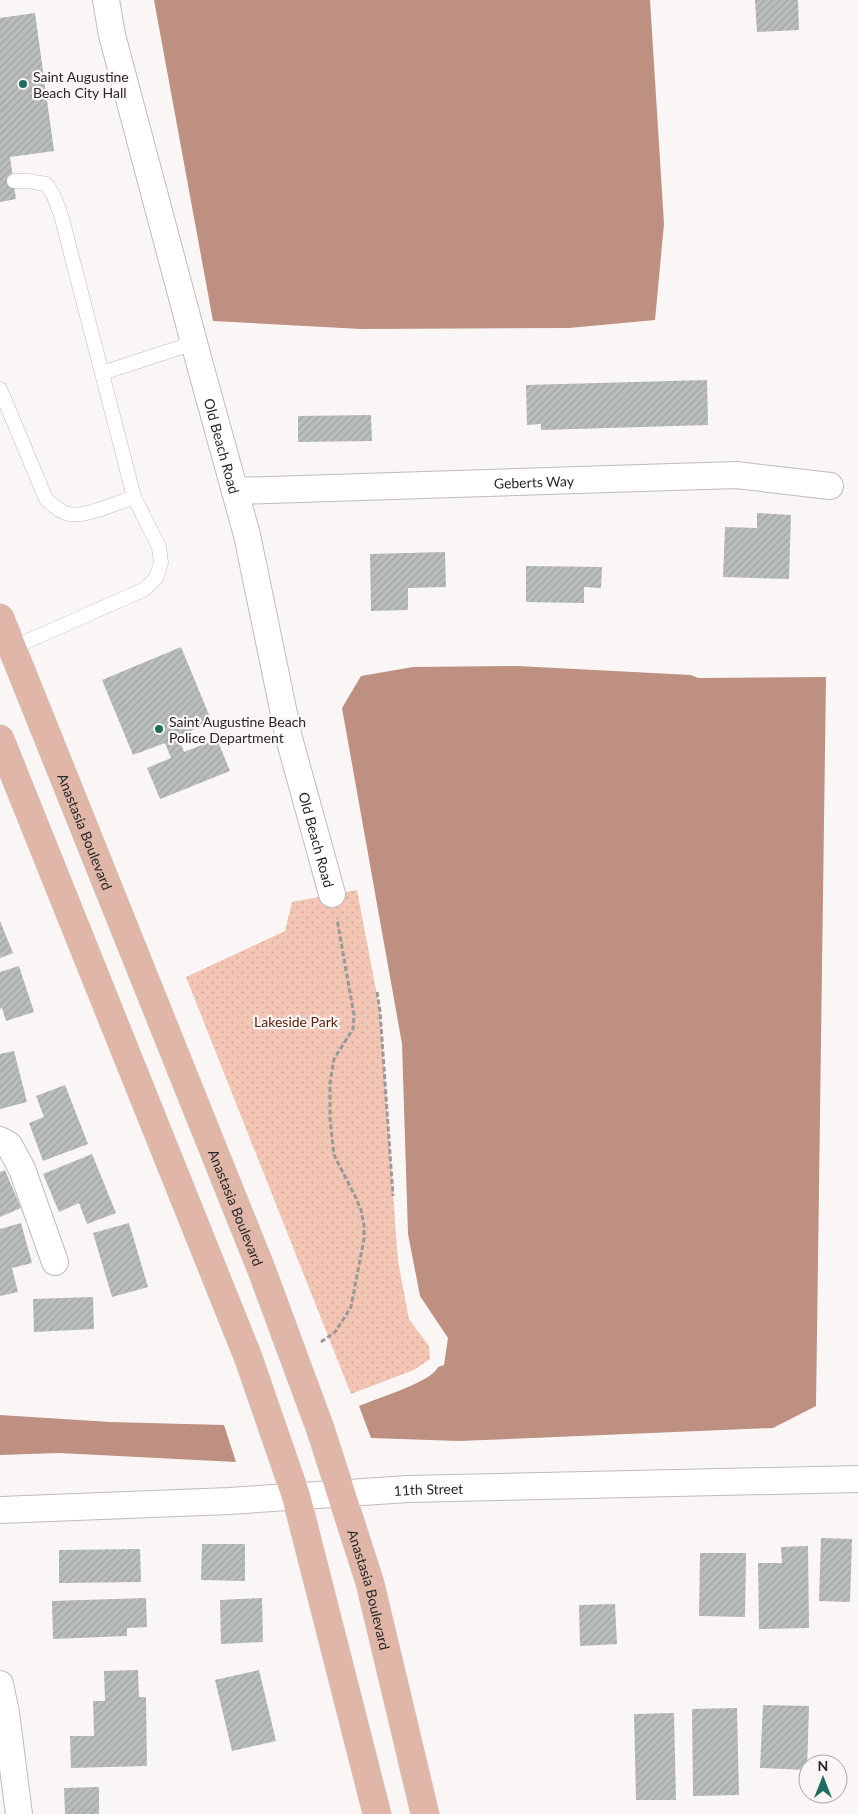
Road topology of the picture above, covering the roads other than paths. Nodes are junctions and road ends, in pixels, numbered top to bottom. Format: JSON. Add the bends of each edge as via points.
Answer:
{"nodes":[{"id":1,"x":106,"y":0,"type":"edge"},
{"id":2,"x":14,"y":181,"type":"dead end"},
{"id":3,"x":194,"y":343,"type":"junction"},
{"id":4,"x":102,"y":373,"type":"junction"},
{"id":5,"x":0,"y":389,"type":"edge"},
{"id":6,"x":830,"y":486,"type":"dead end"},
{"id":7,"x":235,"y":491,"type":"junction"},
{"id":8,"x":134,"y":497,"type":"junction"},
{"id":9,"x":0,"y":618,"type":"edge"},
{"id":10,"x":6,"y":651,"type":"edge"},
{"id":11,"x":0,"y":739,"type":"edge"},
{"id":12,"x":332,"y":894,"type":"road end"},
{"id":13,"x":0,"y":1140,"type":"edge"},
{"id":14,"x":55,"y":1262,"type":"dead end"},
{"id":15,"x":858,"y":1480,"type":"edge"},
{"id":16,"x":341,"y":1494,"type":"junction"},
{"id":17,"x":296,"y":1496,"type":"junction"},
{"id":18,"x":0,"y":1510,"type":"edge"},
{"id":19,"x":0,"y":1684,"type":"edge"},
{"id":20,"x":19,"y":1814,"type":"edge"},
{"id":21,"x":377,"y":1814,"type":"edge"},
{"id":22,"x":425,"y":1814,"type":"edge"}],
"edges":[{"from":1,"to":3,"type":"street","name":"Old Beach Road","via":[[112,35]]},
{"from":2,"to":4,"type":"lane","via":[[46,184],[53,194]]},
{"from":3,"to":4,"type":"lane"},
{"from":3,"to":7,"type":"street","name":"Old Beach Road"},
{"from":4,"to":8,"type":"lane"},
{"from":5,"to":8,"type":"lane","via":[[46,499],[57,508],[70,515],[84,514]]},
{"from":6,"to":7,"type":"street","name":"Geberts Way","via":[[736,475]]},
{"from":7,"to":12,"type":"street","name":"Old Beach Road","via":[[247,535],[288,738]]},
{"from":8,"to":10,"type":"lane","via":[[159,547],[161,563],[156,578],[145,589]]},
{"from":9,"to":10,"type":"main road","name":"Anastasia Boulevard"},
{"from":10,"to":16,"type":"main road","name":"Anastasia Boulevard","via":[[262,1271]]},
{"from":11,"to":17,"type":"main road","via":[[248,1357]]},
{"from":13,"to":14,"type":"street","via":[[9,1145],[22,1169]]},
{"from":15,"to":16,"type":"street","name":"11th Street","via":[[408,1489]]},
{"from":16,"to":17,"type":"street","name":"11th Street"},
{"from":16,"to":22,"type":"main road","name":"Anastasia Boulevard","via":[[370,1584]]},
{"from":17,"to":18,"type":"street","name":"11th Street"},
{"from":17,"to":21,"type":"main road"},
{"from":19,"to":20,"type":"street"}]}
